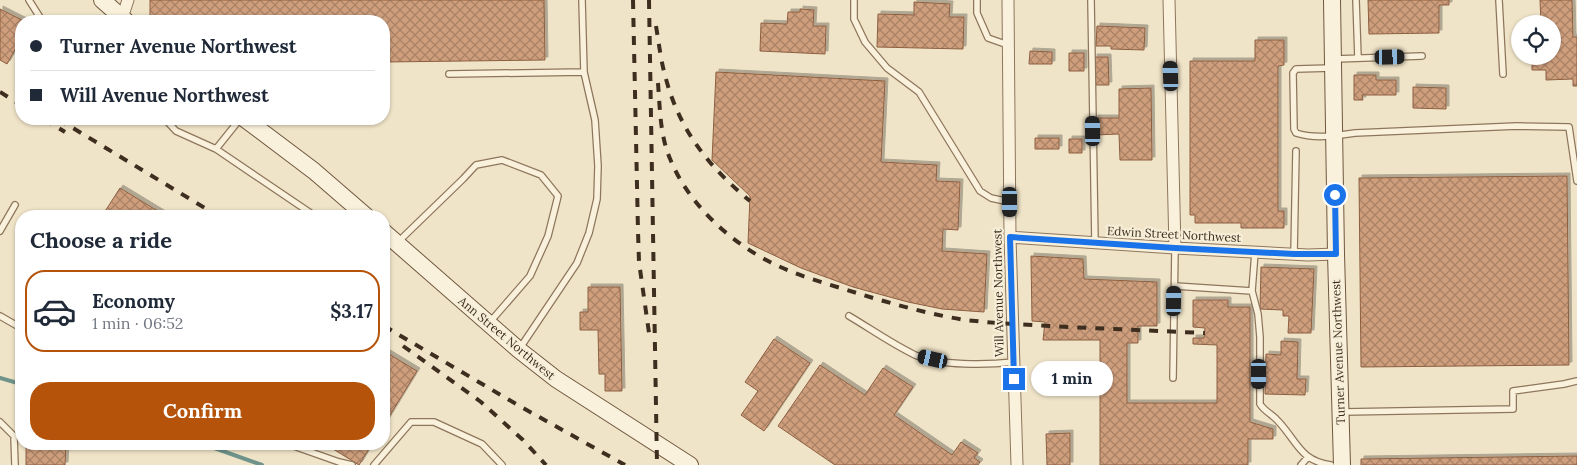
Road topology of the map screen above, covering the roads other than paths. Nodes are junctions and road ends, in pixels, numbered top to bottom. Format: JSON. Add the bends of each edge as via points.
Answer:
{"nodes":[{"id":1,"x":29,"y":0,"type":"edge"},
{"id":2,"x":102,"y":0,"type":"edge"},
{"id":3,"x":128,"y":0,"type":"edge"},
{"id":4,"x":582,"y":0,"type":"edge"},
{"id":5,"x":854,"y":0,"type":"edge"},
{"id":6,"x":977,"y":0,"type":"edge"},
{"id":7,"x":1008,"y":0,"type":"edge"},
{"id":8,"x":1091,"y":0,"type":"edge"},
{"id":9,"x":1169,"y":0,"type":"edge"},
{"id":10,"x":1332,"y":0,"type":"edge"},
{"id":11,"x":1356,"y":0,"type":"edge"},
{"id":12,"x":1498,"y":0,"type":"edge"},
{"id":13,"x":38,"y":15,"type":"edge"},
{"id":14,"x":118,"y":15,"type":"edge"},
{"id":15,"x":125,"y":15,"type":"edge"},
{"id":16,"x":1008,"y":45,"type":"junction"},
{"id":17,"x":1422,"y":56,"type":"dead end"},
{"id":18,"x":1358,"y":58,"type":"junction"},
{"id":19,"x":1333,"y":63,"type":"junction"},
{"id":20,"x":584,"y":72,"type":"junction"},
{"id":21,"x":449,"y":74,"type":"dead end"},
{"id":22,"x":1503,"y":74,"type":"dead end"},
{"id":23,"x":170,"y":125,"type":"edge"},
{"id":24,"x":235,"y":125,"type":"edge"},
{"id":25,"x":253,"y":125,"type":"edge"},
{"id":26,"x":1334,"y":136,"type":"junction"},
{"id":27,"x":216,"y":149,"type":"junction"},
{"id":28,"x":1296,"y":150,"type":"dead end"},
{"id":29,"x":1577,"y":181,"type":"edge"},
{"id":30,"x":1010,"y":202,"type":"junction"},
{"id":31,"x":15,"y":205,"type":"dead end"},
{"id":32,"x":306,"y":210,"type":"edge"},
{"id":33,"x":359,"y":210,"type":"edge"},
{"id":34,"x":0,"y":231,"type":"edge"},
{"id":35,"x":390,"y":237,"type":"edge"},
{"id":36,"x":1010,"y":237,"type":"junction"},
{"id":37,"x":397,"y":243,"type":"junction"},
{"id":38,"x":1095,"y":243,"type":"junction"},
{"id":39,"x":1175,"y":248,"type":"junction"},
{"id":40,"x":1255,"y":252,"type":"junction"},
{"id":41,"x":1294,"y":254,"type":"junction"},
{"id":42,"x":1336,"y":254,"type":"junction"},
{"id":43,"x":1175,"y":286,"type":"junction"},
{"id":44,"x":1252,"y":290,"type":"junction"},
{"id":45,"x":0,"y":316,"type":"edge"},
{"id":46,"x":849,"y":316,"type":"dead end"},
{"id":47,"x":488,"y":323,"type":"junction"},
{"id":48,"x":15,"y":325,"type":"edge"},
{"id":49,"x":519,"y":350,"type":"junction"},
{"id":50,"x":1014,"y":362,"type":"junction"},
{"id":51,"x":1173,"y":378,"type":"dead end"},
{"id":52,"x":1577,"y":381,"type":"edge"},
{"id":53,"x":1340,"y":412,"type":"junction"},
{"id":54,"x":0,"y":422,"type":"edge"},
{"id":55,"x":390,"y":446,"type":"edge"},
{"id":56,"x":305,"y":450,"type":"edge"},
{"id":57,"x":387,"y":450,"type":"edge"},
{"id":58,"x":1308,"y":457,"type":"junction"},
{"id":59,"x":15,"y":465,"type":"edge"},
{"id":60,"x":352,"y":465,"type":"edge"},
{"id":61,"x":374,"y":465,"type":"edge"},
{"id":62,"x":502,"y":465,"type":"edge"},
{"id":63,"x":690,"y":465,"type":"edge"},
{"id":64,"x":1017,"y":465,"type":"edge"},
{"id":65,"x":1301,"y":465,"type":"edge"},
{"id":66,"x":1331,"y":465,"type":"edge"},
{"id":67,"x":1342,"y":465,"type":"edge"}],
"edges":[{"from":1,"to":13,"type":"lane"},
{"from":2,"to":14,"type":"main road"},
{"from":3,"to":15,"type":"street"},
{"from":4,"to":20,"type":"lane"},
{"from":5,"to":30,"type":"lane","via":[[854,19],[865,42],[886,68],[919,92],[980,192]]},
{"from":6,"to":16,"type":"lane","via":[[977,13],[988,38]]},
{"from":7,"to":16,"type":"street","name":"Will Avenue Northwest"},
{"from":8,"to":38,"type":"lane"},
{"from":9,"to":39,"type":"street"},
{"from":10,"to":19,"type":"main road","name":"Turner Avenue Northwest"},
{"from":11,"to":18,"type":"lane"},
{"from":12,"to":22,"type":"lane"},
{"from":16,"to":30,"type":"street","name":"Will Avenue Northwest"},
{"from":17,"to":18,"type":"lane"},
{"from":18,"to":19,"type":"lane"},
{"from":19,"to":26,"type":"main road","name":"Turner Avenue Northwest"},
{"from":19,"to":26,"type":"lane","via":[[1299,68],[1293,74],[1296,133]]},
{"from":20,"to":21,"type":"lane"},
{"from":20,"to":49,"type":"lane","via":[[595,120],[597,199],[577,263]]},
{"from":23,"to":27,"type":"lane","via":[[176,131]]},
{"from":24,"to":27,"type":"lane"},
{"from":25,"to":33,"type":"main road"},
{"from":26,"to":29,"type":"lane","via":[[1569,126]]},
{"from":26,"to":42,"type":"main road","name":"Turner Avenue Northwest"},
{"from":27,"to":32,"type":"lane"},
{"from":28,"to":41,"type":"lane"},
{"from":30,"to":36,"type":"street","name":"Will Avenue Northwest"},
{"from":31,"to":34,"type":"lane"},
{"from":35,"to":37,"type":"main road","name":"Ann Street Northwest"},
{"from":36,"to":38,"type":"street","name":"Edwin Street Northwest"},
{"from":36,"to":50,"type":"street","name":"Will Avenue Northwest"},
{"from":37,"to":47,"type":"main road","name":"Ann Street Northwest"},
{"from":37,"to":47,"type":"lane","via":[[476,164],[502,160],[541,176],[558,196],[548,236],[530,276]]},
{"from":38,"to":39,"type":"street","name":"Edwin Street Northwest"},
{"from":39,"to":40,"type":"street","name":"Edwin Street Northwest"},
{"from":39,"to":43,"type":"lane"},
{"from":40,"to":41,"type":"street","name":"Edwin Street Northwest"},
{"from":40,"to":44,"type":"lane"},
{"from":41,"to":42,"type":"street","name":"Edwin Street Northwest"},
{"from":42,"to":53,"type":"main road","name":"Turner Avenue Northwest"},
{"from":43,"to":44,"type":"lane"},
{"from":43,"to":51,"type":"lane"},
{"from":44,"to":58,"type":"lane","via":[[1260,337],[1260,404]]},
{"from":45,"to":48,"type":"lane"},
{"from":46,"to":50,"type":"lane","via":[[917,356],[948,363]]},
{"from":47,"to":49,"type":"main road","name":"Ann Street Northwest"},
{"from":49,"to":63,"type":"main road","name":"Ann Street Northwest","via":[[556,378]]},
{"from":50,"to":64,"type":"street","name":"Will Avenue Northwest"},
{"from":52,"to":53,"type":"lane","via":[[1513,391],[1513,408]]},
{"from":53,"to":67,"type":"main road","name":"Turner Avenue Northwest"},
{"from":54,"to":59,"type":"lane","via":[[14,436]]},
{"from":55,"to":62,"type":"lane","via":[[411,422],[434,422],[482,444]]},
{"from":56,"to":60,"type":"lane"},
{"from":57,"to":61,"type":"lane"},
{"from":58,"to":65,"type":"lane"},
{"from":58,"to":66,"type":"lane"}]}
